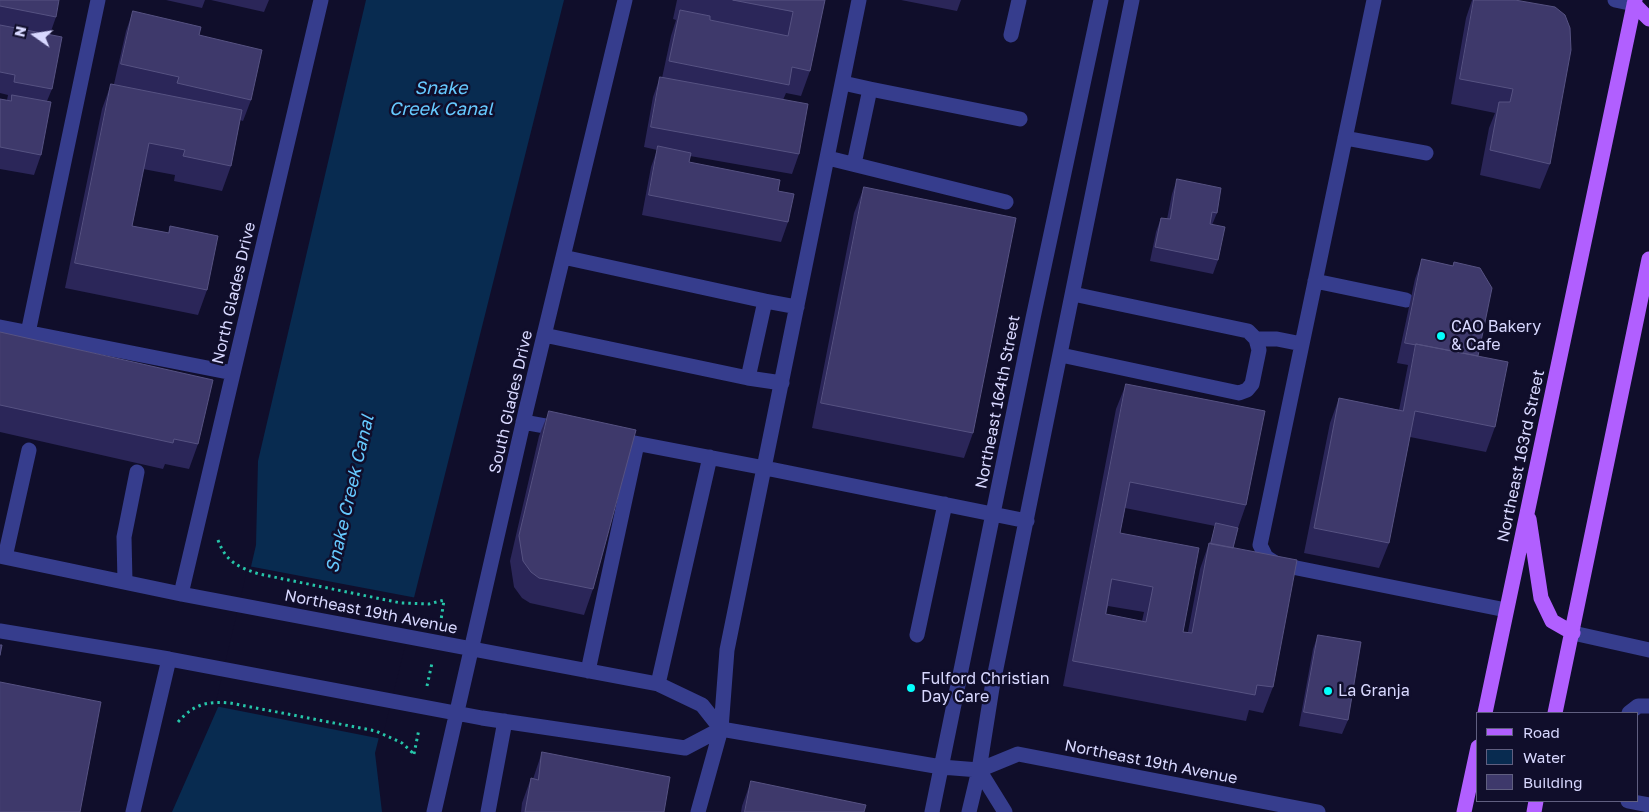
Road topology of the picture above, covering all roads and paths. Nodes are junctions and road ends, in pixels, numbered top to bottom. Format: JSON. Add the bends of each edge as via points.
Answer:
{"nodes":[{"id":1,"x":98,"y":0,"type":"edge"},
{"id":2,"x":321,"y":0,"type":"edge"},
{"id":3,"x":625,"y":0,"type":"edge"},
{"id":4,"x":859,"y":0,"type":"edge"},
{"id":5,"x":1019,"y":0,"type":"edge"},
{"id":6,"x":1101,"y":0,"type":"edge"},
{"id":7,"x":1132,"y":0,"type":"edge"},
{"id":8,"x":1374,"y":0,"type":"edge"},
{"id":9,"x":1615,"y":0,"type":"edge"},
{"id":10,"x":1635,"y":2,"type":"edge"},
{"id":11,"x":1649,"y":19,"type":"edge"},
{"id":12,"x":1011,"y":35,"type":"dead end"},
{"id":13,"x":843,"y":83,"type":"junction"},
{"id":14,"x":870,"y":89,"type":"junction"},
{"id":15,"x":1020,"y":119,"type":"dead end"},
{"id":16,"x":1346,"y":138,"type":"junction"},
{"id":17,"x":1426,"y":153,"type":"dead end"},
{"id":18,"x":828,"y":158,"type":"junction"},
{"id":19,"x":854,"y":164,"type":"junction"},
{"id":20,"x":1006,"y":202,"type":"dead end"},
{"id":21,"x":563,"y":257,"type":"junction"},
{"id":22,"x":1649,"y":259,"type":"edge"},
{"id":23,"x":1316,"y":281,"type":"junction"},
{"id":24,"x":1073,"y":294,"type":"junction"},
{"id":25,"x":1406,"y":300,"type":"dead end"},
{"id":26,"x":765,"y":301,"type":"junction"},
{"id":27,"x":797,"y":307,"type":"junction"},
{"id":28,"x":0,"y":327,"type":"edge"},
{"id":29,"x":28,"y":333,"type":"junction"},
{"id":30,"x":544,"y":335,"type":"junction"},
{"id":31,"x":1256,"y":339,"type":"junction"},
{"id":32,"x":1302,"y":344,"type":"junction"},
{"id":33,"x":1061,"y":355,"type":"junction"},
{"id":34,"x":233,"y":373,"type":"junction"},
{"id":35,"x":748,"y":378,"type":"junction"},
{"id":36,"x":782,"y":383,"type":"junction"},
{"id":37,"x":523,"y":422,"type":"junction"},
{"id":38,"x":574,"y":432,"type":"edge"},
{"id":39,"x":601,"y":437,"type":"edge"},
{"id":40,"x":637,"y":444,"type":"junction"},
{"id":41,"x":28,"y":450,"type":"dead end"},
{"id":42,"x":710,"y":458,"type":"junction"},
{"id":43,"x":765,"y":468,"type":"junction"},
{"id":44,"x":137,"y":472,"type":"dead end"},
{"id":45,"x":945,"y":504,"type":"junction"},
{"id":46,"x":1527,"y":510,"type":"junction"},
{"id":47,"x":994,"y":514,"type":"junction"},
{"id":48,"x":1027,"y":521,"type":"junction"},
{"id":49,"x":3,"y":557,"type":"edge"},
{"id":50,"x":245,"y":569,"type":"dead end"},
{"id":51,"x":125,"y":582,"type":"junction"},
{"id":52,"x":181,"y":594,"type":"junction"},
{"id":53,"x":1506,"y":610,"type":"junction"},
{"id":54,"x":0,"y":631,"type":"edge"},
{"id":55,"x":1573,"y":633,"type":"junction"},
{"id":56,"x":917,"y":636,"type":"dead end"},
{"id":57,"x":436,"y":642,"type":"junction"},
{"id":58,"x":472,"y":648,"type":"junction"},
{"id":59,"x":1649,"y":650,"type":"edge"},
{"id":60,"x":169,"y":659,"type":"junction"},
{"id":61,"x":588,"y":671,"type":"junction"},
{"id":62,"x":658,"y":684,"type":"junction"},
{"id":63,"x":212,"y":702,"type":"dead end"},
{"id":64,"x":423,"y":706,"type":"junction"},
{"id":65,"x":1649,"y":706,"type":"edge"},
{"id":66,"x":1485,"y":712,"type":"edge"},
{"id":67,"x":1556,"y":712,"type":"edge"},
{"id":68,"x":1630,"y":712,"type":"edge"},
{"id":69,"x":457,"y":713,"type":"junction"},
{"id":70,"x":504,"y":721,"type":"junction"},
{"id":71,"x":721,"y":729,"type":"junction"},
{"id":72,"x":1476,"y":756,"type":"edge"},
{"id":73,"x":942,"y":767,"type":"junction"},
{"id":74,"x":979,"y":770,"type":"junction"},
{"id":75,"x":1633,"y":802,"type":"edge"},
{"id":76,"x":1649,"y":805,"type":"edge"},
{"id":77,"x":133,"y":812,"type":"edge"},
{"id":78,"x":434,"y":812,"type":"edge"},
{"id":79,"x":488,"y":812,"type":"edge"},
{"id":80,"x":698,"y":812,"type":"edge"},
{"id":81,"x":932,"y":812,"type":"edge"},
{"id":82,"x":969,"y":812,"type":"edge"},
{"id":83,"x":1005,"y":812,"type":"edge"},
{"id":84,"x":1318,"y":812,"type":"edge"},
{"id":85,"x":1464,"y":812,"type":"edge"}],
"edges":[{"from":1,"to":29,"type":"street"},
{"from":2,"to":34,"type":"street","name":"North Glades Drive"},
{"from":3,"to":21,"type":"street","name":"South Glades Drive"},
{"from":4,"to":13,"type":"street"},
{"from":5,"to":12,"type":"street"},
{"from":6,"to":47,"type":"street","name":"Northeast 164th Street"},
{"from":7,"to":24,"type":"street"},
{"from":8,"to":16,"type":"street"},
{"from":9,"to":10,"type":"street"},
{"from":10,"to":11,"type":"main road"},
{"from":10,"to":46,"type":"main road","name":"Northeast 163rd Street"},
{"from":13,"to":14,"type":"street"},
{"from":13,"to":18,"type":"street"},
{"from":14,"to":15,"type":"street"},
{"from":14,"to":19,"type":"street"},
{"from":16,"to":17,"type":"street"},
{"from":16,"to":23,"type":"street"},
{"from":18,"to":19,"type":"street"},
{"from":18,"to":27,"type":"street"},
{"from":19,"to":20,"type":"street"},
{"from":21,"to":26,"type":"street"},
{"from":21,"to":30,"type":"street","name":"South Glades Drive"},
{"from":22,"to":55,"type":"main road"},
{"from":23,"to":25,"type":"street"},
{"from":23,"to":32,"type":"street"},
{"from":24,"to":31,"type":"street","via":[[1248,331]]},
{"from":24,"to":33,"type":"street"},
{"from":26,"to":27,"type":"street"},
{"from":26,"to":35,"type":"street"},
{"from":27,"to":36,"type":"street"},
{"from":28,"to":29,"type":"street"},
{"from":29,"to":34,"type":"street"},
{"from":30,"to":35,"type":"street"},
{"from":30,"to":37,"type":"street","name":"South Glades Drive"},
{"from":31,"to":32,"type":"street"},
{"from":31,"to":33,"type":"street","via":[[1259,350],[1252,384],[1239,393]]},
{"from":32,"to":53,"type":"street","via":[[1260,545],[1266,557],[1277,564]]},
{"from":33,"to":48,"type":"street"},
{"from":34,"to":52,"type":"street","name":"North Glades Drive"},
{"from":35,"to":36,"type":"street"},
{"from":36,"to":43,"type":"street"},
{"from":37,"to":38,"type":"street"},
{"from":37,"to":58,"type":"street","name":"South Glades Drive"},
{"from":39,"to":40,"type":"street"},
{"from":40,"to":42,"type":"street"},
{"from":40,"to":61,"type":"street"},
{"from":41,"to":49,"type":"street"},
{"from":42,"to":43,"type":"street"},
{"from":42,"to":62,"type":"street"},
{"from":43,"to":45,"type":"street"},
{"from":43,"to":71,"type":"street","via":[[727,650]]},
{"from":44,"to":51,"type":"street","via":[[124,537]]},
{"from":45,"to":47,"type":"street"},
{"from":45,"to":56,"type":"street"},
{"from":46,"to":53,"type":"main road","name":"Northeast 163rd Street"},
{"from":46,"to":55,"type":"main road","via":[[1541,598],[1552,621]]},
{"from":47,"to":48,"type":"street"},
{"from":47,"to":73,"type":"street","name":"Northeast 164th Street"},
{"from":48,"to":74,"type":"street","via":[[992,688]]},
{"from":49,"to":51,"type":"street","name":"Northeast 19th Avenue"},
{"from":50,"to":57,"type":"path","via":[[417,604],[444,600]]},
{"from":51,"to":52,"type":"street","name":"Northeast 19th Avenue"},
{"from":52,"to":57,"type":"street","name":"Northeast 19th Avenue"},
{"from":53,"to":66,"type":"main road","name":"Northeast 163rd Street"},
{"from":54,"to":60,"type":"street"},
{"from":55,"to":59,"type":"street"},
{"from":55,"to":67,"type":"main road"},
{"from":57,"to":58,"type":"street","name":"Northeast 19th Avenue"},
{"from":57,"to":64,"type":"path"},
{"from":58,"to":61,"type":"street","name":"Northeast 19th Avenue"},
{"from":58,"to":69,"type":"street","name":"South Glades Drive"},
{"from":60,"to":64,"type":"street"},
{"from":60,"to":77,"type":"street"},
{"from":61,"to":62,"type":"street","name":"Northeast 19th Avenue"},
{"from":62,"to":71,"type":"street","name":"Northeast 19th Avenue","via":[[702,705]]},
{"from":63,"to":64,"type":"path","via":[[376,731],[402,742],[414,754]]},
{"from":64,"to":69,"type":"street"},
{"from":65,"to":68,"type":"street","via":[[1638,706]]},
{"from":69,"to":70,"type":"street"},
{"from":69,"to":78,"type":"street","name":"South Glades Drive"},
{"from":70,"to":71,"type":"street","via":[[685,748]]},
{"from":70,"to":79,"type":"street"},
{"from":71,"to":73,"type":"street","name":"Northeast 19th Avenue"},
{"from":71,"to":80,"type":"street"},
{"from":72,"to":85,"type":"main road"},
{"from":73,"to":74,"type":"street","name":"Northeast 19th Avenue"},
{"from":73,"to":81,"type":"street","name":"Northeast 164th Street"},
{"from":74,"to":82,"type":"street"},
{"from":74,"to":83,"type":"street"},
{"from":74,"to":84,"type":"street","name":"Northeast 19th Avenue","via":[[1018,754]]},
{"from":75,"to":76,"type":"street"}]}
